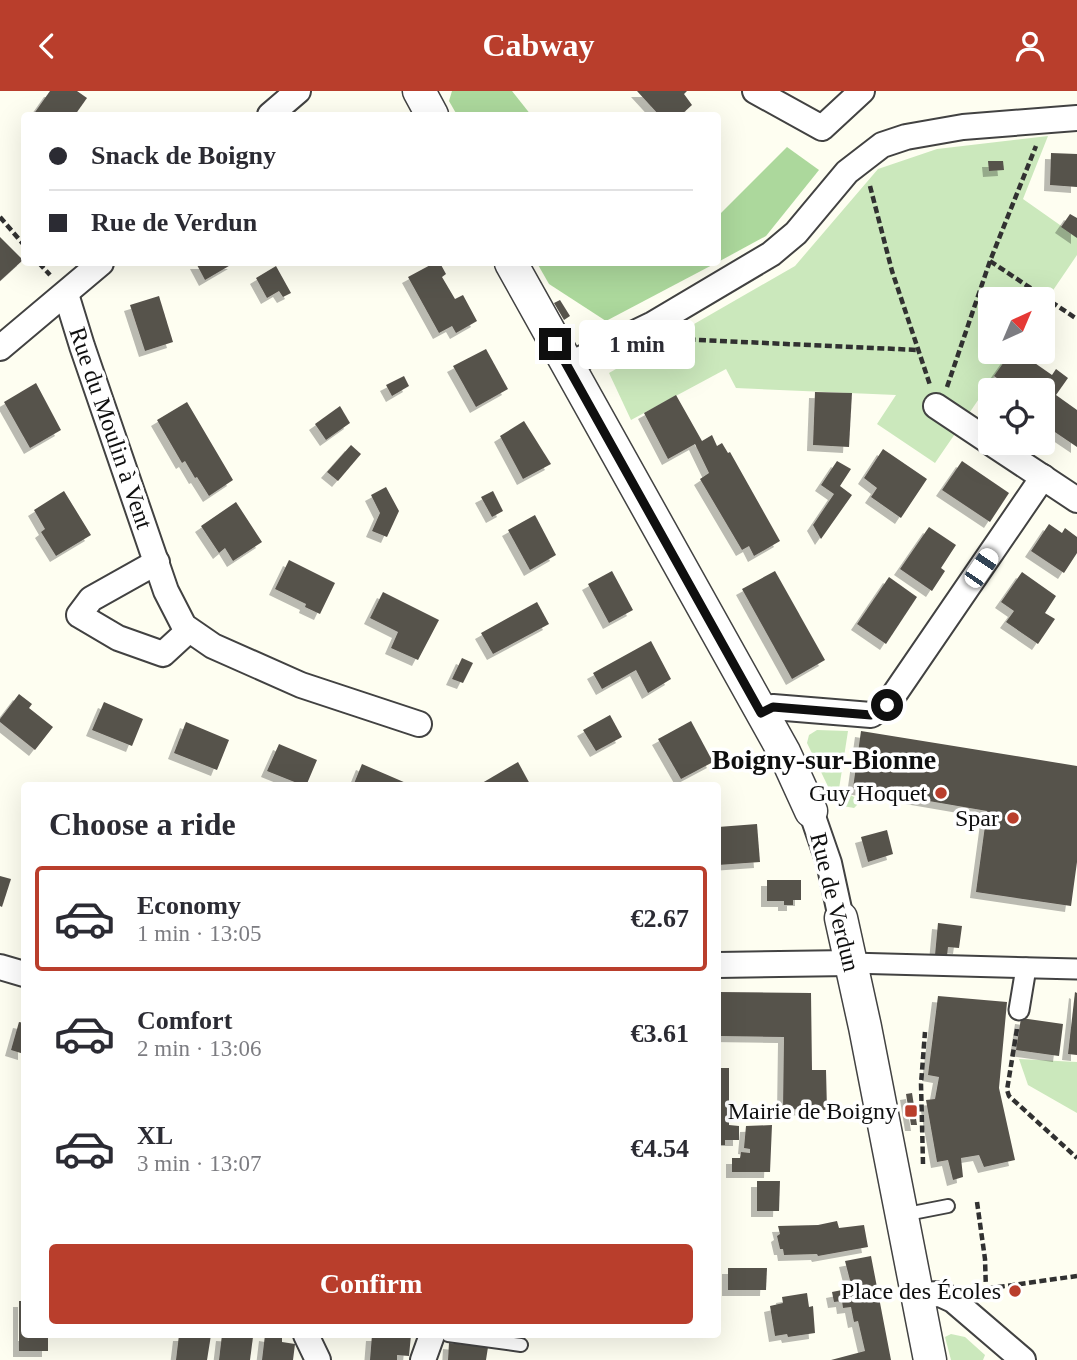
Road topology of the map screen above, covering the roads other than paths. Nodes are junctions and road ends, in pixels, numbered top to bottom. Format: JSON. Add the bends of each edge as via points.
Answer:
{"nodes":[{"id":1,"x":298,"y":91,"type":"edge"},
{"id":2,"x":419,"y":91,"type":"edge"},
{"id":3,"x":755,"y":91,"type":"edge"},
{"id":4,"x":862,"y":91,"type":"edge"},
{"id":5,"x":274,"y":112,"type":"edge"},
{"id":6,"x":430,"y":112,"type":"edge"},
{"id":7,"x":1077,"y":118,"type":"edge"},
{"id":8,"x":98,"y":266,"type":"edge"},
{"id":9,"x":513,"y":266,"type":"edge"},
{"id":10,"x":66,"y":294,"type":"junction"},
{"id":11,"x":0,"y":348,"type":"edge"},
{"id":12,"x":568,"y":365,"type":"junction"},
{"id":13,"x":936,"y":406,"type":"road end"},
{"id":14,"x":978,"y":433,"type":"edge"},
{"id":15,"x":1010,"y":455,"type":"edge"},
{"id":16,"x":1043,"y":477,"type":"junction"},
{"id":17,"x":1077,"y":500,"type":"edge"},
{"id":18,"x":157,"y":562,"type":"junction"},
{"id":19,"x":188,"y":631,"type":"junction"},
{"id":20,"x":761,"y":713,"type":"junction"},
{"id":21,"x":419,"y":724,"type":"dead end"},
{"id":22,"x":811,"y":811,"type":"joint"},
{"id":23,"x":841,"y":918,"type":"joint"},
{"id":24,"x":850,"y":963,"type":"junction"},
{"id":25,"x":721,"y":965,"type":"edge"},
{"id":26,"x":0,"y":967,"type":"edge"},
{"id":27,"x":1026,"y":968,"type":"junction"},
{"id":28,"x":1077,"y":969,"type":"edge"},
{"id":29,"x":21,"y":973,"type":"edge"},
{"id":30,"x":1019,"y":1014,"type":"road end"},
{"id":31,"x":948,"y":1206,"type":"dead end"},
{"id":32,"x":902,"y":1215,"type":"junction"},
{"id":33,"x":918,"y":1295,"type":"junction"},
{"id":34,"x":307,"y":1338,"type":"edge"},
{"id":35,"x":431,"y":1338,"type":"edge"},
{"id":36,"x":470,"y":1338,"type":"edge"},
{"id":37,"x":521,"y":1345,"type":"dead end"},
{"id":38,"x":318,"y":1360,"type":"edge"},
{"id":39,"x":423,"y":1360,"type":"edge"},
{"id":40,"x":930,"y":1360,"type":"edge"},
{"id":41,"x":1023,"y":1360,"type":"edge"}],
"edges":[{"from":1,"to":5,"type":"street"},
{"from":2,"to":6,"type":"street"},
{"from":3,"to":4,"type":"street","via":[[822,128]]},
{"from":7,"to":12,"type":"street","via":[[963,127],[882,145],[847,172],[796,233],[771,254],[653,324]]},
{"from":8,"to":10,"type":"street"},
{"from":9,"to":12,"type":"street","name":"Rue de Verdun"},
{"from":10,"to":11,"type":"street"},
{"from":10,"to":18,"type":"street","name":"Rue du Moulin à Vent"},
{"from":12,"to":20,"type":"street","name":"Rue de Verdun"},
{"from":13,"to":14,"type":"street"},
{"from":15,"to":16,"type":"street"},
{"from":16,"to":17,"type":"street"},
{"from":16,"to":20,"type":"street","via":[[881,710],[871,715],[773,707]]},
{"from":18,"to":19,"type":"street","name":"Rue du Moulin à Vent","via":[[166,591]]},
{"from":18,"to":19,"type":"street","name":"Rue du Moulin à Vent","via":[[90,599],[79,615],[118,638],[163,654]]},
{"from":19,"to":21,"type":"street","via":[[301,685]]},
{"from":20,"to":22,"type":"street","name":"Rue de Verdun"},
{"from":22,"to":23,"type":"street","name":"Rue de Verdun"},
{"from":23,"to":24,"type":"street","name":"Rue de Verdun"},
{"from":24,"to":25,"type":"street"},
{"from":24,"to":27,"type":"street"},
{"from":24,"to":32,"type":"street","name":"Rue de Verdun"},
{"from":26,"to":29,"type":"street"},
{"from":27,"to":28,"type":"street"},
{"from":27,"to":30,"type":"street"},
{"from":31,"to":32,"type":"lane"},
{"from":32,"to":33,"type":"street","name":"Rue de Verdun"},
{"from":33,"to":40,"type":"street","name":"Rue de Verdun"},
{"from":33,"to":41,"type":"street","via":[[940,1294],[953,1300]]},
{"from":34,"to":38,"type":"street"},
{"from":35,"to":39,"type":"street"},
{"from":36,"to":37,"type":"lane"}]}
